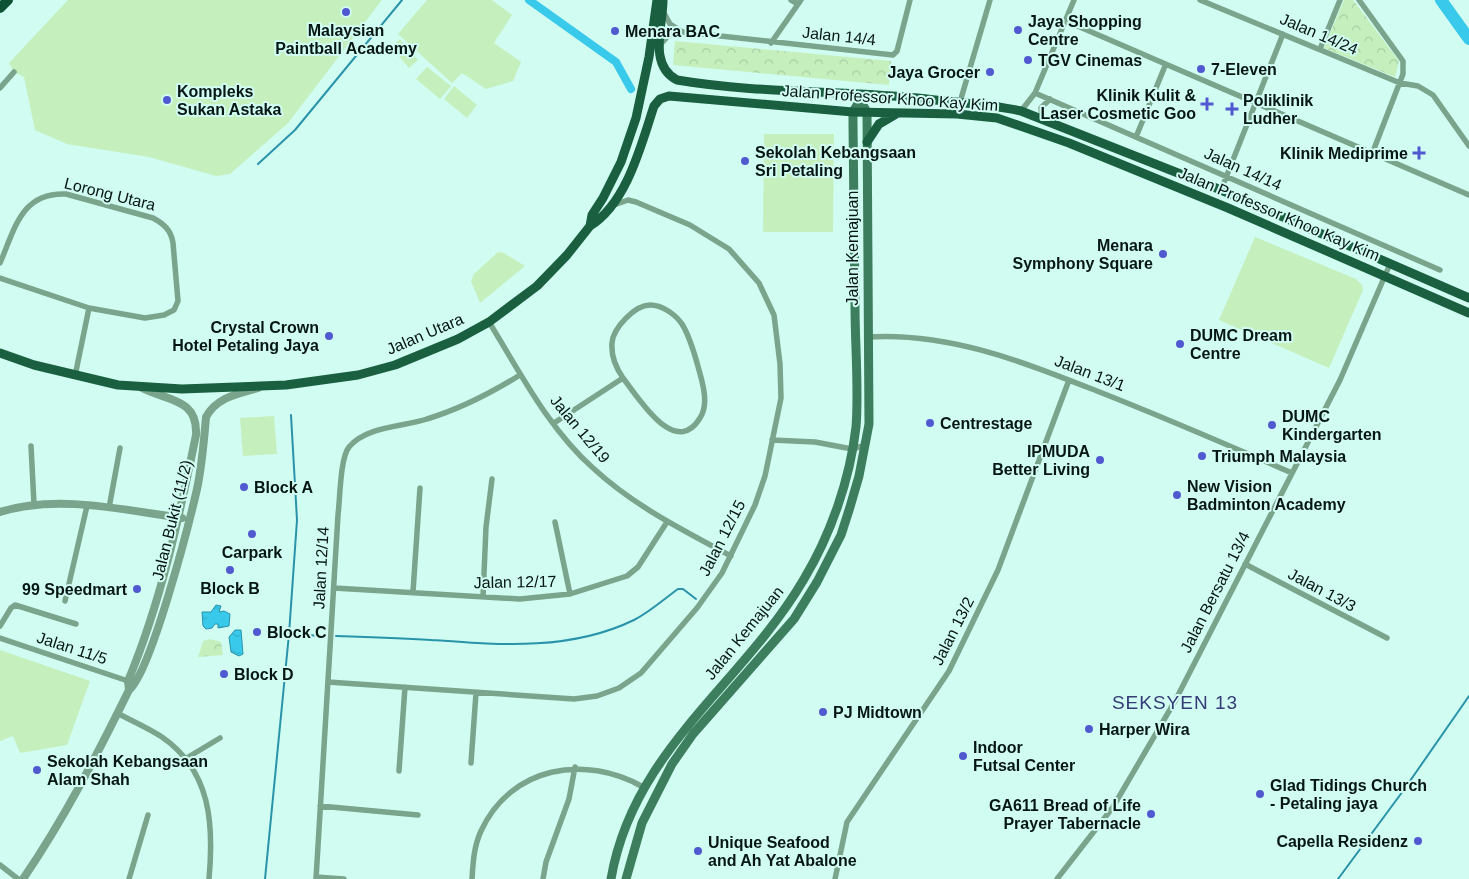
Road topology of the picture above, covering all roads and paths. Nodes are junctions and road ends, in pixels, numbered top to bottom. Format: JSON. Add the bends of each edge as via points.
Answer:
{"nodes":[{"id":1,"x":8,"y":0,"type":"edge"},
{"id":2,"x":657,"y":0,"type":"edge"},
{"id":3,"x":791,"y":0,"type":"edge"},
{"id":4,"x":910,"y":0,"type":"edge"},
{"id":5,"x":990,"y":0,"type":"edge"},
{"id":6,"x":1074,"y":0,"type":"edge"},
{"id":7,"x":1200,"y":0,"type":"edge"},
{"id":8,"x":1340,"y":0,"type":"edge"},
{"id":9,"x":1359,"y":0,"type":"edge"},
{"id":10,"x":799,"y":2,"type":"edge"},
{"id":11,"x":663,"y":4,"type":"edge"},
{"id":12,"x":0,"y":8,"type":"edge"},
{"id":13,"x":1066,"y":21,"type":"junction"},
{"id":14,"x":684,"y":32,"type":"junction"},
{"id":15,"x":1283,"y":34,"type":"junction"},
{"id":16,"x":772,"y":42,"type":"junction"},
{"id":17,"x":660,"y":45,"type":"junction"},
{"id":18,"x":1320,"y":49,"type":"junction"},
{"id":19,"x":1165,"y":66,"type":"junction"},
{"id":20,"x":14,"y":72,"type":"dead end"},
{"id":21,"x":1400,"y":82,"type":"junction"},
{"id":22,"x":0,"y":88,"type":"edge"},
{"id":23,"x":782,"y":92,"type":"junction"},
{"id":24,"x":1035,"y":93,"type":"junction"},
{"id":25,"x":926,"y":99,"type":"junction"},
{"id":26,"x":1050,"y":99,"type":"junction"},
{"id":27,"x":860,"y":100,"type":"junction"},
{"id":28,"x":960,"y":102,"type":"junction"},
{"id":29,"x":1256,"y":104,"type":"junction"},
{"id":30,"x":1021,"y":111,"type":"junction"},
{"id":31,"x":853,"y":112,"type":"junction"},
{"id":32,"x":867,"y":112,"type":"junction"},
{"id":33,"x":898,"y":114,"type":"junction"},
{"id":34,"x":1042,"y":118,"type":"junction"},
{"id":35,"x":1136,"y":137,"type":"junction"},
{"id":36,"x":866,"y":142,"type":"junction"},
{"id":37,"x":1469,"y":146,"type":"edge"},
{"id":38,"x":1372,"y":154,"type":"junction"},
{"id":39,"x":1227,"y":176,"type":"junction"},
{"id":40,"x":1221,"y":190,"type":"junction"},
{"id":41,"x":1469,"y":195,"type":"edge"},
{"id":42,"x":612,"y":206,"type":"junction"},
{"id":43,"x":854,"y":209,"type":"junction"},
{"id":44,"x":868,"y":209,"type":"junction"},
{"id":45,"x":590,"y":226,"type":"junction"},
{"id":46,"x":0,"y":263,"type":"edge"},
{"id":47,"x":1390,"y":264,"type":"junction"},
{"id":48,"x":1440,"y":270,"type":"dead end"},
{"id":49,"x":1385,"y":276,"type":"junction"},
{"id":50,"x":0,"y":278,"type":"edge"},
{"id":51,"x":1469,"y":298,"type":"edge"},
{"id":52,"x":89,"y":308,"type":"junction"},
{"id":53,"x":1469,"y":313,"type":"edge"},
{"id":54,"x":489,"y":322,"type":"junction"},
{"id":55,"x":868,"y":337,"type":"junction"},
{"id":56,"x":0,"y":353,"type":"edge"},
{"id":57,"x":520,"y":375,"type":"junction"},
{"id":58,"x":75,"y":376,"type":"junction"},
{"id":59,"x":623,"y":378,"type":"junction"},
{"id":60,"x":1069,"y":380,"type":"junction"},
{"id":61,"x":265,"y":386,"type":"junction"},
{"id":62,"x":142,"y":388,"type":"junction"},
{"id":63,"x":554,"y":423,"type":"junction"},
{"id":64,"x":772,"y":440,"type":"junction"},
{"id":65,"x":866,"y":445,"type":"junction"},
{"id":66,"x":31,"y":446,"type":"dead end"},
{"id":67,"x":120,"y":448,"type":"dead end"},
{"id":68,"x":852,"y":449,"type":"junction"},
{"id":69,"x":1292,"y":473,"type":"junction"},
{"id":70,"x":492,"y":479,"type":"dead end"},
{"id":71,"x":420,"y":488,"type":"dead end"},
{"id":72,"x":34,"y":504,"type":"junction"},
{"id":73,"x":87,"y":506,"type":"junction"},
{"id":74,"x":109,"y":508,"type":"junction"},
{"id":75,"x":0,"y":512,"type":"edge"},
{"id":76,"x":180,"y":518,"type":"junction"},
{"id":77,"x":189,"y":519,"type":"junction"},
{"id":78,"x":555,"y":522,"type":"dead end"},
{"id":79,"x":667,"y":522,"type":"junction"},
{"id":80,"x":732,"y":556,"type":"junction"},
{"id":81,"x":1245,"y":564,"type":"junction"},
{"id":82,"x":334,"y":588,"type":"junction"},
{"id":83,"x":413,"y":592,"type":"junction"},
{"id":84,"x":570,"y":594,"type":"junction"},
{"id":85,"x":483,"y":597,"type":"junction"},
{"id":86,"x":65,"y":601,"type":"dead end"},
{"id":87,"x":76,"y":624,"type":"dead end"},
{"id":88,"x":0,"y":626,"type":"edge"},
{"id":89,"x":0,"y":638,"type":"edge"},
{"id":90,"x":1387,"y":638,"type":"dead end"},
{"id":91,"x":128,"y":681,"type":"junction"},
{"id":92,"x":328,"y":682,"type":"junction"},
{"id":93,"x":132,"y":687,"type":"junction"},
{"id":94,"x":406,"y":687,"type":"junction"},
{"id":95,"x":476,"y":693,"type":"junction"},
{"id":96,"x":118,"y":714,"type":"junction"},
{"id":97,"x":220,"y":738,"type":"dead end"},
{"id":98,"x":186,"y":759,"type":"junction"},
{"id":99,"x":471,"y":762,"type":"dead end"},
{"id":100,"x":575,"y":767,"type":"junction"},
{"id":101,"x":399,"y":771,"type":"dead end"},
{"id":102,"x":643,"y":787,"type":"junction"},
{"id":103,"x":320,"y":806,"type":"junction"},
{"id":104,"x":148,"y":815,"type":"dead end"},
{"id":105,"x":418,"y":815,"type":"dead end"},
{"id":106,"x":0,"y":865,"type":"edge"},
{"id":107,"x":316,"y":878,"type":"edge"},
{"id":108,"x":18,"y":879,"type":"edge"},
{"id":109,"x":22,"y":879,"type":"edge"},
{"id":110,"x":130,"y":879,"type":"edge"},
{"id":111,"x":208,"y":879,"type":"edge"},
{"id":112,"x":344,"y":879,"type":"edge"},
{"id":113,"x":472,"y":879,"type":"edge"},
{"id":114,"x":543,"y":879,"type":"edge"},
{"id":115,"x":611,"y":879,"type":"edge"},
{"id":116,"x":626,"y":879,"type":"edge"},
{"id":117,"x":835,"y":879,"type":"edge"},
{"id":118,"x":1057,"y":879,"type":"edge"}],
"edges":[{"from":1,"to":12,"type":"highway"},
{"from":2,"to":45,"type":"main road","name":"Jalan Utara","via":[[636,118],[622,162],[592,215]]},
{"from":3,"to":10,"type":"street"},
{"from":4,"to":16,"type":"street","name":"Jalan 14/4","via":[[896,53],[891,55]]},
{"from":5,"to":28,"type":"street"},
{"from":6,"to":13,"type":"street"},
{"from":7,"to":15,"type":"street","name":"Jalan 14/24"},
{"from":8,"to":18,"type":"street"},
{"from":9,"to":21,"type":"street","via":[[1402,61]]},
{"from":10,"to":16,"type":"street","name":"Jalan 14/4"},
{"from":11,"to":14,"type":"street","via":[[670,24]]},
{"from":11,"to":17,"type":"main road","name":"Jalan Professor Khoo Kay Kim"},
{"from":13,"to":19,"type":"street"},
{"from":13,"to":24,"type":"street"},
{"from":14,"to":16,"type":"street","name":"Jalan 14/4"},
{"from":14,"to":17,"type":"street","via":[[669,35]]},
{"from":15,"to":18,"type":"street","name":"Jalan 14/24"},
{"from":15,"to":29,"type":"street"},
{"from":17,"to":23,"type":"main road","name":"Jalan Professor Khoo Kay Kim","via":[[663,68],[677,80]]},
{"from":18,"to":21,"type":"street","name":"Jalan 14/24"},
{"from":19,"to":29,"type":"street"},
{"from":19,"to":35,"type":"street"},
{"from":20,"to":22,"type":"street"},
{"from":21,"to":37,"type":"street","name":"Jalan 14/24","via":[[1418,86],[1433,95]]},
{"from":21,"to":38,"type":"street"},
{"from":23,"to":25,"type":"main road","name":"Jalan Professor Khoo Kay Kim"},
{"from":23,"to":27,"type":"main road"},
{"from":24,"to":26,"type":"street","name":"Jalan 14/14"},
{"from":24,"to":30,"type":"street"},
{"from":25,"to":27,"type":"main road"},
{"from":25,"to":28,"type":"main road","name":"Jalan Professor Khoo Kay Kim"},
{"from":26,"to":34,"type":"street","via":[[1041,108]]},
{"from":26,"to":35,"type":"street","name":"Jalan 14/14"},
{"from":27,"to":31,"type":"main road"},
{"from":27,"to":32,"type":"main road"},
{"from":28,"to":30,"type":"main road","name":"Jalan Professor Khoo Kay Kim"},
{"from":29,"to":38,"type":"street"},
{"from":29,"to":39,"type":"street"},
{"from":30,"to":34,"type":"main road","name":"Jalan Professor Khoo Kay Kim"},
{"from":31,"to":32,"type":"main road","name":"Jalan Professor Khoo Kay Kim"},
{"from":31,"to":42,"type":"main road","name":"Jalan Professor Khoo Kay Kim","via":[[678,95],[660,99],[654,106],[634,165]]},
{"from":31,"to":43,"type":"main road","name":"Jalan Kemajuan"},
{"from":32,"to":33,"type":"main road","name":"Jalan Professor Khoo Kay Kim"},
{"from":32,"to":36,"type":"main road","name":"Jalan Kemajuan"},
{"from":33,"to":36,"type":"main road","via":[[879,124]]},
{"from":33,"to":49,"type":"main road","name":"Jalan Professor Khoo Kay Kim","via":[[997,118],[1160,180]]},
{"from":34,"to":40,"type":"main road","name":"Jalan Professor Khoo Kay Kim"},
{"from":35,"to":39,"type":"street","name":"Jalan 14/14"},
{"from":36,"to":44,"type":"main road","name":"Jalan Kemajuan"},
{"from":38,"to":41,"type":"street"},
{"from":39,"to":40,"type":"street"},
{"from":39,"to":48,"type":"street","name":"Jalan 14/14"},
{"from":40,"to":47,"type":"main road","name":"Jalan Professor Khoo Kay Kim"},
{"from":42,"to":45,"type":"main road","name":"Jalan Professor Khoo Kay Kim"},
{"from":42,"to":64,"type":"street","name":"Jalan 12/15","via":[[628,200],[636,202],[690,226],[729,249],[759,283],[774,315],[780,364],[781,398]]},
{"from":43,"to":44,"type":"main road","via":[[861,206]]},
{"from":43,"to":68,"type":"main road","name":"Jalan Kemajuan","via":[[856,425]]},
{"from":44,"to":55,"type":"main road","name":"Jalan Kemajuan"},
{"from":45,"to":54,"type":"main road","name":"Jalan Utara","via":[[537,286]]},
{"from":46,"to":52,"type":"street","name":"Lorong Utara","via":[[23,210],[37,199],[49,195],[66,194],[153,218],[164,224],[174,243],[178,301],[174,310],[145,318]]},
{"from":47,"to":49,"type":"street","name":"Jalan Bersatu 13/4"},
{"from":47,"to":51,"type":"main road","name":"Jalan Professor Khoo Kay Kim"},
{"from":49,"to":53,"type":"main road","name":"Jalan Professor Khoo Kay Kim"},
{"from":49,"to":69,"type":"street","name":"Jalan Bersatu 13/4","via":[[1340,380]]},
{"from":50,"to":52,"type":"street","name":"Lorong Utara"},
{"from":52,"to":58,"type":"street"},
{"from":54,"to":57,"type":"street","name":"Jalan 12/19"},
{"from":54,"to":61,"type":"main road","name":"Jalan Utara","via":[[458,339],[395,365],[324,381]]},
{"from":55,"to":60,"type":"street","name":"Jalan 13/1","via":[[951,342],[999,354]]},
{"from":55,"to":65,"type":"main road","name":"Jalan Kemajuan","via":[[870,424]]},
{"from":56,"to":58,"type":"main road","name":"Jalan Utara"},
{"from":57,"to":63,"type":"street","name":"Jalan 12/19"},
{"from":57,"to":82,"type":"street","name":"Jalan 12/14","via":[[484,397],[427,419],[367,435],[348,448],[338,515]]},
{"from":58,"to":62,"type":"main road","name":"Jalan Utara"},
{"from":59,"to":59,"type":"street","via":[[612,355],[614,335],[639,309],[649,305],[664,308],[681,323],[689,339],[704,392],[701,417],[693,428],[679,432],[666,428],[652,416]]},
{"from":59,"to":63,"type":"street"},
{"from":60,"to":69,"type":"street","name":"Jalan 13/1","via":[[1184,425]]},
{"from":60,"to":117,"type":"street","name":"Jalan 13/2","via":[[998,570],[949,671],[847,822]]},
{"from":61,"to":62,"type":"main road","name":"Jalan Utara","via":[[182,390]]},
{"from":61,"to":77,"type":"street","name":"Jalan Bukit (11/2)","via":[[221,400],[211,408],[206,417],[197,489]]},
{"from":62,"to":76,"type":"street","name":"Jalan Bukit (11/2)","via":[[175,399],[184,405],[197,423]]},
{"from":63,"to":79,"type":"street","name":"Jalan 12/19","via":[[592,467],[638,504]]},
{"from":64,"to":68,"type":"street","via":[[815,442]]},
{"from":64,"to":80,"type":"street","name":"Jalan 12/15","via":[[765,476]]},
{"from":65,"to":68,"type":"street"},
{"from":65,"to":116,"type":"main road","name":"Jalan Kemajuan","via":[[841,535],[817,582],[794,619],[693,734],[672,764],[642,823]]},
{"from":66,"to":72,"type":"street"},
{"from":67,"to":74,"type":"street"},
{"from":68,"to":102,"type":"main road","name":"Jalan Kemajuan","via":[[828,532],[783,614],[688,726]]},
{"from":69,"to":81,"type":"street","name":"Jalan Bersatu 13/4"},
{"from":70,"to":85,"type":"street"},
{"from":71,"to":83,"type":"street"},
{"from":72,"to":73,"type":"street"},
{"from":72,"to":75,"type":"street"},
{"from":73,"to":74,"type":"street"},
{"from":73,"to":86,"type":"street"},
{"from":74,"to":76,"type":"street"},
{"from":76,"to":77,"type":"street"},
{"from":76,"to":91,"type":"street","name":"Jalan Bukit (11/2)","via":[[157,601]]},
{"from":77,"to":93,"type":"street","name":"Jalan Bukit (11/2)","via":[[165,605]]},
{"from":78,"to":84,"type":"street"},
{"from":79,"to":80,"type":"street","name":"Jalan 12/19"},
{"from":79,"to":84,"type":"street","name":"Jalan 12/17","via":[[638,567],[627,576]]},
{"from":80,"to":95,"type":"street","name":"Jalan 12/15","via":[[697,608],[641,674],[619,688],[597,696],[574,699]]},
{"from":81,"to":90,"type":"street","name":"Jalan 13/3"},
{"from":81,"to":118,"type":"street","name":"Jalan Bersatu 13/4","via":[[1137,768],[1092,836]]},
{"from":82,"to":83,"type":"street","name":"Jalan 12/17"},
{"from":82,"to":92,"type":"street","name":"Jalan 12/14"},
{"from":83,"to":85,"type":"street","name":"Jalan 12/17"},
{"from":84,"to":85,"type":"street","name":"Jalan 12/17","via":[[541,598]]},
{"from":87,"to":88,"type":"street","via":[[17,605],[11,608]]},
{"from":89,"to":91,"type":"street","name":"Jalan 11/5"},
{"from":91,"to":93,"type":"street","name":"Jalan Bukit (11/2)"},
{"from":92,"to":94,"type":"street","name":"Jalan 12/15"},
{"from":92,"to":103,"type":"street","name":"Jalan 12/14"},
{"from":93,"to":96,"type":"street","name":"Jalan Bukit (11/2)"},
{"from":94,"to":95,"type":"street","name":"Jalan 12/15"},
{"from":94,"to":101,"type":"street"},
{"from":95,"to":99,"type":"street"},
{"from":96,"to":98,"type":"street","via":[[162,737]]},
{"from":96,"to":109,"type":"street","name":"Jalan Bukit (11/2)","via":[[50,840]]},
{"from":97,"to":98,"type":"street"},
{"from":98,"to":111,"type":"street","via":[[206,792],[209,808]]},
{"from":100,"to":102,"type":"street","via":[[610,772]]},
{"from":100,"to":113,"type":"street","via":[[523,783],[501,802],[480,832]]},
{"from":100,"to":114,"type":"street","via":[[569,799]]},
{"from":102,"to":115,"type":"main road","name":"Jalan Kemajuan","via":[[616,856]]},
{"from":103,"to":105,"type":"street"},
{"from":103,"to":107,"type":"street","name":"Jalan 12/14"},
{"from":104,"to":110,"type":"street"},
{"from":106,"to":108,"type":"street"},
{"from":107,"to":112,"type":"street"}]}
